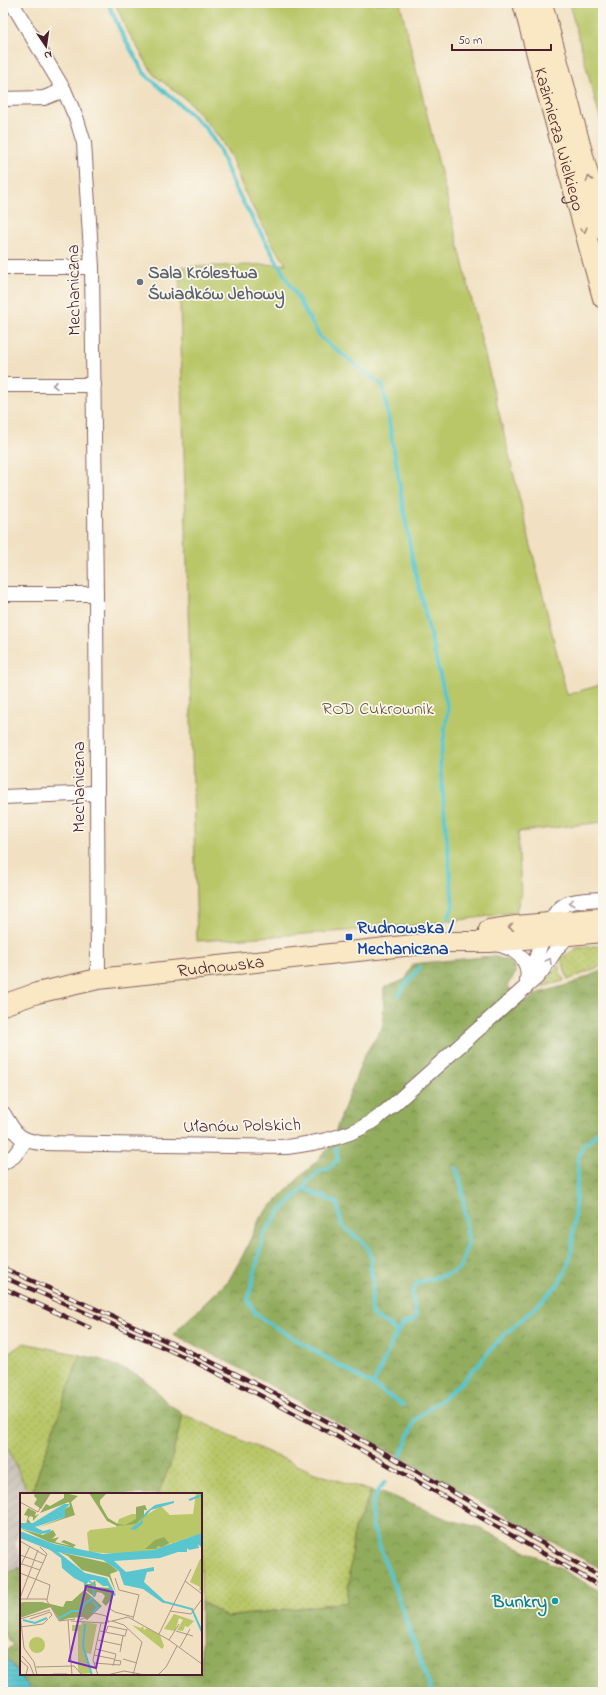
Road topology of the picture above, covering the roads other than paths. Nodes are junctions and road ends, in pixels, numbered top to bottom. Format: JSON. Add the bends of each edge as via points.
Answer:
{"nodes":[{"id":1,"x":12,"y":3,"type":"edge"},
{"id":2,"x":523,"y":3,"type":"edge"},
{"id":3,"x":542,"y":3,"type":"edge"},
{"id":4,"x":64,"y":90,"type":"junction"},
{"id":5,"x":3,"y":98,"type":"edge"},
{"id":6,"x":603,"y":230,"type":"edge"},
{"id":7,"x":3,"y":267,"type":"edge"},
{"id":8,"x":92,"y":267,"type":"junction"},
{"id":9,"x":603,"y":298,"type":"edge"},
{"id":10,"x":3,"y":385,"type":"edge"},
{"id":11,"x":94,"y":385,"type":"junction"},
{"id":12,"x":3,"y":594,"type":"edge"},
{"id":13,"x":96,"y":594,"type":"junction"},
{"id":14,"x":96,"y":793,"type":"junction"},
{"id":15,"x":3,"y":797,"type":"edge"},
{"id":16,"x":603,"y":899,"type":"edge"},
{"id":17,"x":603,"y":918,"type":"edge"},
{"id":18,"x":547,"y":930,"type":"junction"},
{"id":19,"x":603,"y":932,"type":"edge"},
{"id":20,"x":572,"y":935,"type":"junction"},
{"id":21,"x":440,"y":942,"type":"junction"},
{"id":22,"x":490,"y":942,"type":"junction"},
{"id":23,"x":98,"y":979,"type":"junction"},
{"id":24,"x":524,"y":988,"type":"junction"},
{"id":25,"x":3,"y":1005,"type":"edge"},
{"id":26,"x":3,"y":1113,"type":"edge"},
{"id":27,"x":26,"y":1140,"type":"junction"},
{"id":28,"x":3,"y":1163,"type":"edge"}],
"edges":[{"from":1,"to":4,"type":"street","name":"Mechaniczna"},
{"from":2,"to":9,"type":"main road","name":"Kazimierza Wielkiego","one_way":true},
{"from":6,"to":3,"type":"main road","name":"Kazimierza Wielkiego","one_way":true},
{"from":4,"to":5,"type":"street","via":[[44,98]]},
{"from":4,"to":8,"type":"street","name":"Mechaniczna","via":[[84,143]]},
{"from":7,"to":8,"type":"street"},
{"from":8,"to":11,"type":"street","name":"Mechaniczna"},
{"from":11,"to":10,"type":"street","one_way":true},
{"from":11,"to":13,"type":"street","name":"Mechaniczna"},
{"from":12,"to":13,"type":"street"},
{"from":13,"to":14,"type":"street","name":"Mechaniczna"},
{"from":14,"to":15,"type":"street"},
{"from":14,"to":23,"type":"street","name":"Mechaniczna"},
{"from":16,"to":18,"type":"street","name":"Ułanów Polskich","one_way":true,"via":[[567,904],[559,909]]},
{"from":17,"to":18,"type":"main road","name":"Rudnowska"},
{"from":18,"to":20,"type":"main road","name":"Rudnowska"},
{"from":18,"to":21,"type":"main road","name":"Rudnowska","one_way":true,"via":[[494,929]]},
{"from":18,"to":22,"type":"main road","name":"Rudnowska"},
{"from":18,"to":24,"type":"street","name":"Ułanów Polskich","via":[[530,979]]},
{"from":19,"to":20,"type":"main road","name":"Rudnowska"},
{"from":24,"to":20,"type":"street","name":"Ułanów Polskich","one_way":true,"via":[[544,969],[558,946]]},
{"from":21,"to":22,"type":"main road","name":"Rudnowska"},
{"from":21,"to":23,"type":"main road","name":"Rudnowska"},
{"from":22,"to":24,"type":"street","via":[[514,950],[524,961],[528,977]]},
{"from":23,"to":25,"type":"main road","name":"Rudnowska","via":[[73,983]]},
{"from":24,"to":27,"type":"street","name":"Ułanów Polskich","via":[[392,1106],[370,1123],[349,1133],[287,1147],[41,1143]]},
{"from":26,"to":27,"type":"street","via":[[17,1135]]},
{"from":27,"to":28,"type":"street","via":[[14,1156]]}]}
